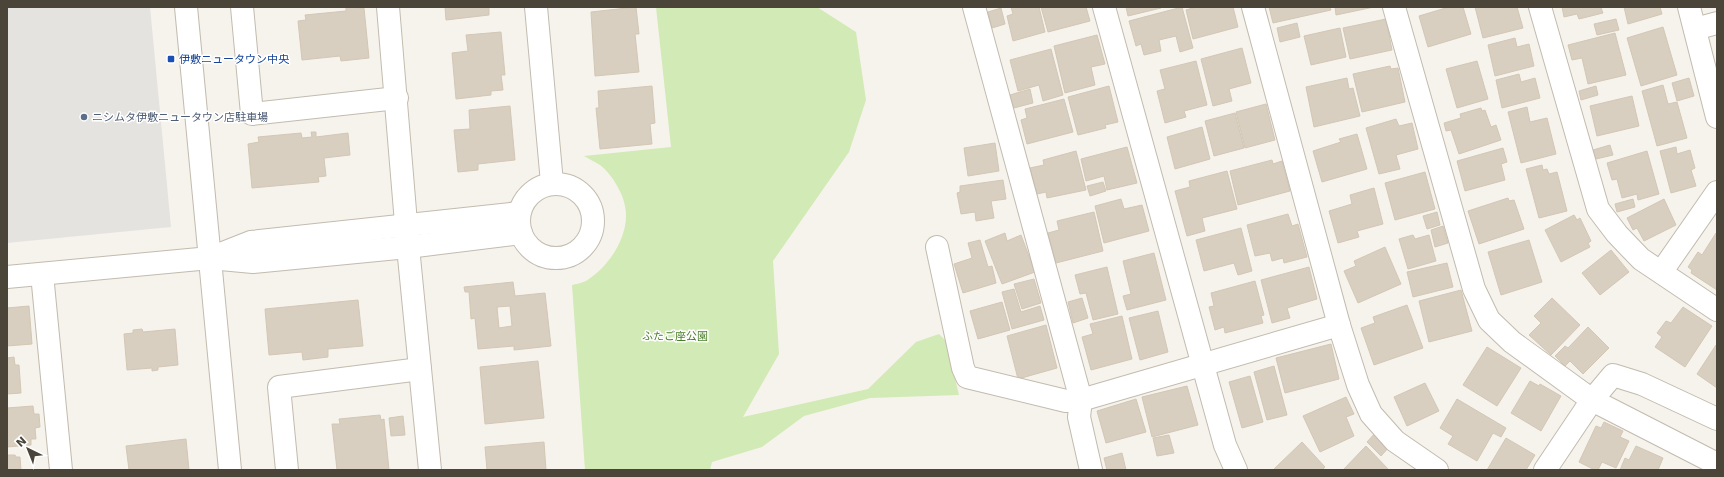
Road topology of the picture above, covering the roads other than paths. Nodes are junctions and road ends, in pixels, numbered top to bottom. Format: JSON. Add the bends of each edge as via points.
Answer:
{"nodes":[{"id":1,"x":186,"y":7,"type":"edge"},
{"id":2,"x":242,"y":7,"type":"edge"},
{"id":3,"x":388,"y":7,"type":"edge"},
{"id":4,"x":536,"y":7,"type":"edge"},
{"id":5,"x":974,"y":7,"type":"edge"},
{"id":6,"x":1104,"y":7,"type":"edge"},
{"id":7,"x":1253,"y":7,"type":"edge"},
{"id":8,"x":1394,"y":7,"type":"edge"},
{"id":9,"x":1540,"y":7,"type":"edge"},
{"id":10,"x":1689,"y":7,"type":"edge"},
{"id":11,"x":1717,"y":23,"type":"edge"},
{"id":12,"x":1695,"y":29,"type":"junction"},
{"id":13,"x":397,"y":98,"type":"junction"},
{"id":14,"x":1717,"y":117,"type":"edge"},
{"id":15,"x":552,"y":183,"type":"junction"},
{"id":16,"x":1717,"y":192,"type":"edge"},
{"id":17,"x":520,"y":223,"type":"junction"},
{"id":18,"x":407,"y":226,"type":"junction"},
{"id":19,"x":408,"y":247,"type":"junction"},
{"id":20,"x":937,"y":247,"type":"dead end"},
{"id":21,"x":210,"y":258,"type":"junction"},
{"id":22,"x":1662,"y":271,"type":"junction"},
{"id":23,"x":42,"y":274,"type":"junction"},
{"id":24,"x":7,"y":277,"type":"edge"},
{"id":25,"x":1717,"y":310,"type":"edge"},
{"id":26,"x":1339,"y":325,"type":"junction"},
{"id":27,"x":1203,"y":363,"type":"junction"},
{"id":28,"x":420,"y":369,"type":"junction"},
{"id":29,"x":1081,"y":400,"type":"junction"},
{"id":30,"x":1592,"y":400,"type":"junction"},
{"id":31,"x":1717,"y":419,"type":"edge"},
{"id":32,"x":1717,"y":464,"type":"edge"},
{"id":33,"x":61,"y":470,"type":"edge"},
{"id":34,"x":230,"y":470,"type":"edge"},
{"id":35,"x":287,"y":470,"type":"edge"},
{"id":36,"x":430,"y":470,"type":"edge"},
{"id":37,"x":1091,"y":470,"type":"edge"},
{"id":38,"x":1236,"y":470,"type":"edge"},
{"id":39,"x":1437,"y":470,"type":"edge"},
{"id":40,"x":1546,"y":470,"type":"edge"}],
"edges":[{"from":1,"to":21,"type":"street"},
{"from":2,"to":13,"type":"street","via":[[252,114]]},
{"from":3,"to":13,"type":"street"},
{"from":4,"to":15,"type":"street"},
{"from":5,"to":29,"type":"street"},
{"from":6,"to":27,"type":"street"},
{"from":7,"to":26,"type":"street"},
{"from":8,"to":30,"type":"street","via":[[1474,289],[1489,320],[1512,342]]},
{"from":9,"to":22,"type":"street","via":[[1598,209],[1641,259]]},
{"from":10,"to":12,"type":"street"},
{"from":11,"to":12,"type":"street"},
{"from":12,"to":14,"type":"street"},
{"from":13,"to":18,"type":"street"},
{"from":15,"to":17,"type":"street","via":[[530,193],[522,204]]},
{"from":15,"to":17,"type":"street","via":[[567,185],[587,200],[592,212],[593,225],[589,238],[581,248],[570,255],[557,258],[544,256],[533,251],[524,241]]},
{"from":16,"to":22,"type":"street"},
{"from":17,"to":18,"type":"street"},
{"from":17,"to":19,"type":"street"},
{"from":18,"to":19,"type":"street"},
{"from":18,"to":21,"type":"street","via":[[251,242]]},
{"from":19,"to":21,"type":"street","via":[[253,262]]},
{"from":19,"to":28,"type":"street"},
{"from":20,"to":29,"type":"street","via":[[967,377],[1066,402]]},
{"from":21,"to":23,"type":"street"},
{"from":21,"to":34,"type":"street"},
{"from":22,"to":25,"type":"street"},
{"from":23,"to":24,"type":"street"},
{"from":23,"to":33,"type":"street"},
{"from":26,"to":27,"type":"street"},
{"from":26,"to":39,"type":"street","via":[[1358,385],[1371,414],[1396,441]]},
{"from":27,"to":29,"type":"street"},
{"from":27,"to":38,"type":"street","via":[[1225,445]]},
{"from":28,"to":35,"type":"street","via":[[279,387]]},
{"from":28,"to":36,"type":"street"},
{"from":29,"to":37,"type":"street","via":[[1079,417]]},
{"from":30,"to":31,"type":"street","via":[[1613,375],[1642,384]]},
{"from":30,"to":32,"type":"street"},
{"from":30,"to":40,"type":"street"}]}
